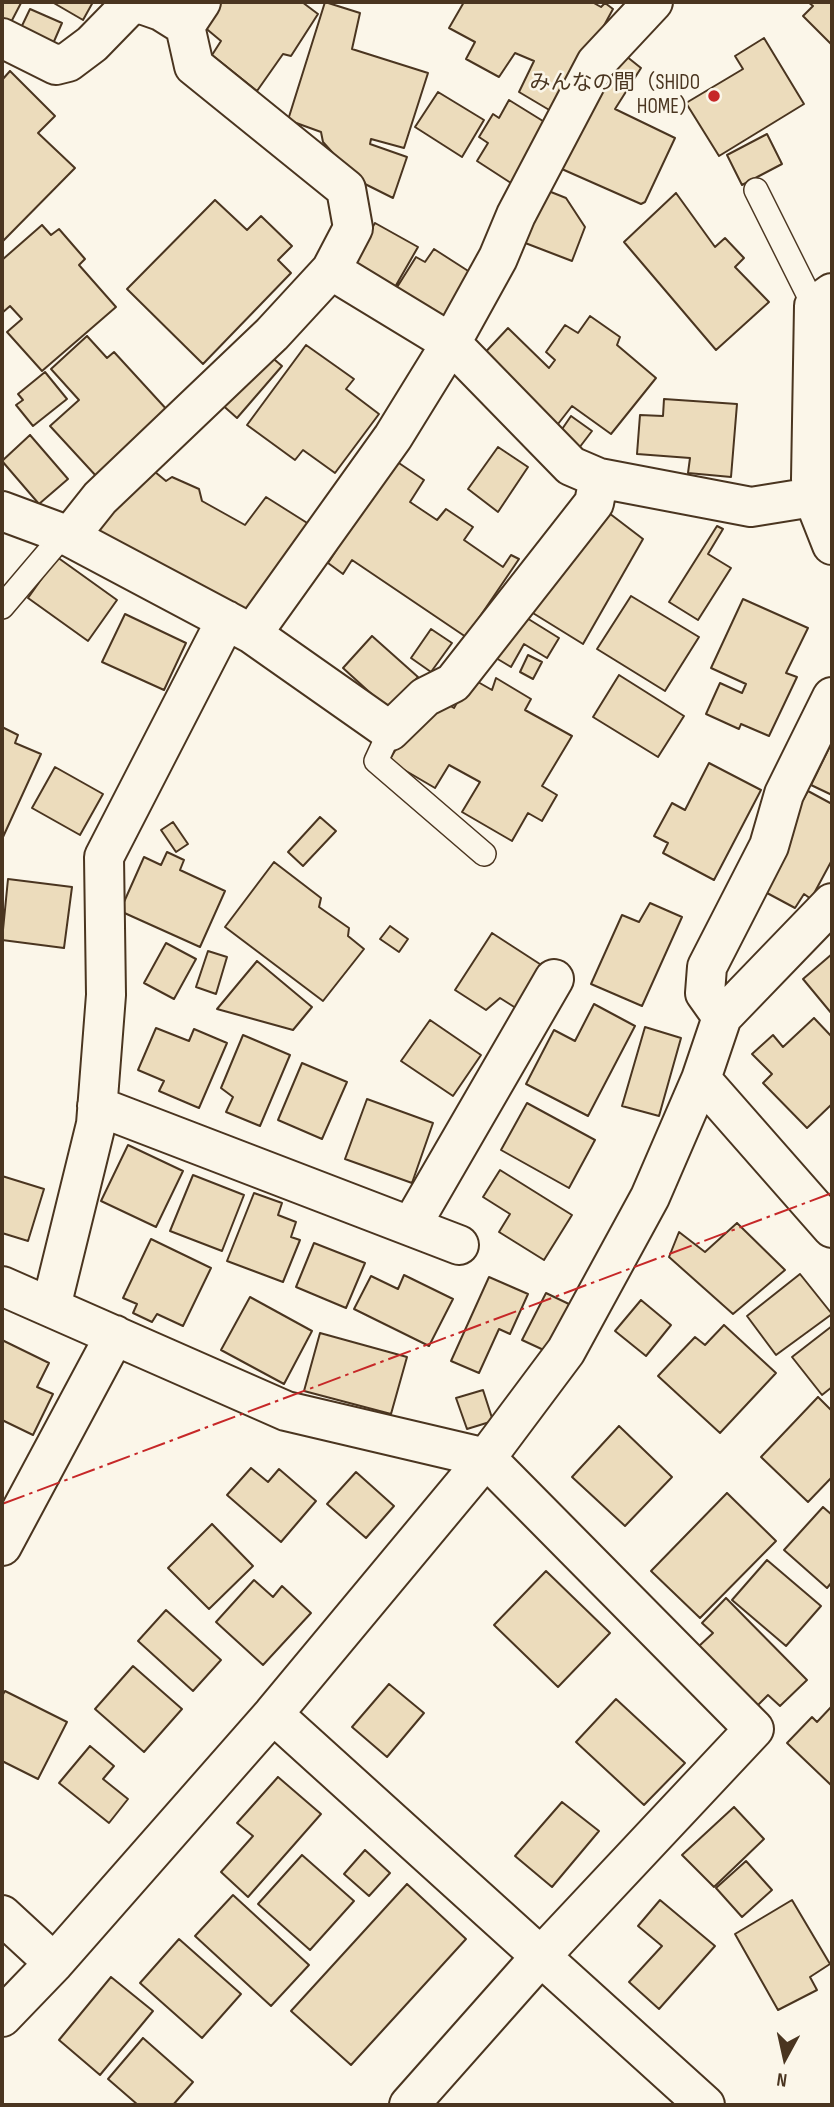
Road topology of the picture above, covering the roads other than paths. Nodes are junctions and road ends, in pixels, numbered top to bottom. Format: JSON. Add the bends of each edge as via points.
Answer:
{"nodes":[{"id":1,"x":653,"y":2,"type":"edge"},
{"id":2,"x":193,"y":14,"type":"edge"},
{"id":3,"x":2,"y":38,"type":"edge"},
{"id":4,"x":756,"y":190,"type":"dead end"},
{"id":5,"x":331,"y":270,"type":"junction"},
{"id":6,"x":823,"y":300,"type":"edge"},
{"id":7,"x":451,"y":343,"type":"junction"},
{"id":8,"x":598,"y":478,"type":"junction"},
{"id":9,"x":813,"y":497,"type":"junction"},
{"id":10,"x":2,"y":511,"type":"edge"},
{"id":11,"x":67,"y":536,"type":"junction"},
{"id":12,"x":832,"y":545,"type":"edge"},
{"id":13,"x":2,"y":607,"type":"edge"},
{"id":14,"x":239,"y":627,"type":"junction"},
{"id":15,"x":832,"y":697,"type":"edge"},
{"id":16,"x":390,"y":731,"type":"junction"},
{"id":17,"x":484,"y":854,"type":"dead end"},
{"id":18,"x":832,"y":903,"type":"edge"},
{"id":19,"x":555,"y":979,"type":"dead end"},
{"id":20,"x":722,"y":1017,"type":"junction"},
{"id":21,"x":701,"y":1079,"type":"junction"},
{"id":22,"x":97,"y":1106,"type":"junction"},
{"id":23,"x":411,"y":1226,"type":"junction"},
{"id":24,"x":832,"y":1227,"type":"edge"},
{"id":25,"x":459,"y":1245,"type":"dead end"},
{"id":26,"x":2,"y":1286,"type":"edge"},
{"id":27,"x":51,"y":1307,"type":"junction"},
{"id":28,"x":115,"y":1335,"type":"junction"},
{"id":29,"x":486,"y":1458,"type":"junction"},
{"id":30,"x":2,"y":1546,"type":"edge"},
{"id":31,"x":273,"y":1714,"type":"junction"},
{"id":32,"x":2,"y":1915,"type":"edge"},
{"id":33,"x":542,"y":1955,"type":"junction"},
{"id":34,"x":54,"y":1963,"type":"junction"},
{"id":35,"x":2,"y":2017,"type":"edge"},
{"id":36,"x":408,"y":2105,"type":"edge"},
{"id":37,"x":705,"y":2105,"type":"edge"}],
"edges":[{"from":1,"to":7,"type":"street","via":[[596,63]]},
{"from":2,"to":3,"type":"street","via":[[129,6],[92,44],[56,65]]},
{"from":2,"to":5,"type":"street","via":[[194,66],[346,189],[354,228]]},
{"from":4,"to":6,"type":"lane"},
{"from":5,"to":7,"type":"street"},
{"from":5,"to":11,"type":"street"},
{"from":6,"to":9,"type":"street"},
{"from":7,"to":8,"type":"street","via":[[571,466]]},
{"from":7,"to":14,"type":"street","via":[[393,437]]},
{"from":8,"to":9,"type":"street","via":[[751,507]]},
{"from":8,"to":16,"type":"street","via":[[594,503],[453,683],[425,697]]},
{"from":9,"to":12,"type":"street"},
{"from":10,"to":11,"type":"street"},
{"from":11,"to":13,"type":"lane"},
{"from":11,"to":14,"type":"street"},
{"from":14,"to":16,"type":"street"},
{"from":14,"to":22,"type":"street","via":[[104,857],[106,995]]},
{"from":15,"to":20,"type":"street","via":[[784,794],[769,846],[707,967],[705,993]]},
{"from":16,"to":17,"type":"lane","via":[[376,761]]},
{"from":18,"to":20,"type":"street"},
{"from":19,"to":23,"type":"street"},
{"from":20,"to":21,"type":"street"},
{"from":21,"to":24,"type":"street"},
{"from":21,"to":29,"type":"street","via":[[650,1197],[566,1351]]},
{"from":22,"to":23,"type":"street"},
{"from":22,"to":27,"type":"street"},
{"from":23,"to":25,"type":"street"},
{"from":26,"to":27,"type":"street"},
{"from":27,"to":28,"type":"street"},
{"from":28,"to":29,"type":"street","via":[[286,1411]]},
{"from":28,"to":30,"type":"street"},
{"from":29,"to":31,"type":"street"},
{"from":29,"to":33,"type":"street","via":[[754,1729]]},
{"from":31,"to":33,"type":"street"},
{"from":31,"to":34,"type":"street"},
{"from":32,"to":34,"type":"street"},
{"from":33,"to":36,"type":"street"},
{"from":33,"to":37,"type":"street"},
{"from":34,"to":35,"type":"street"}]}
